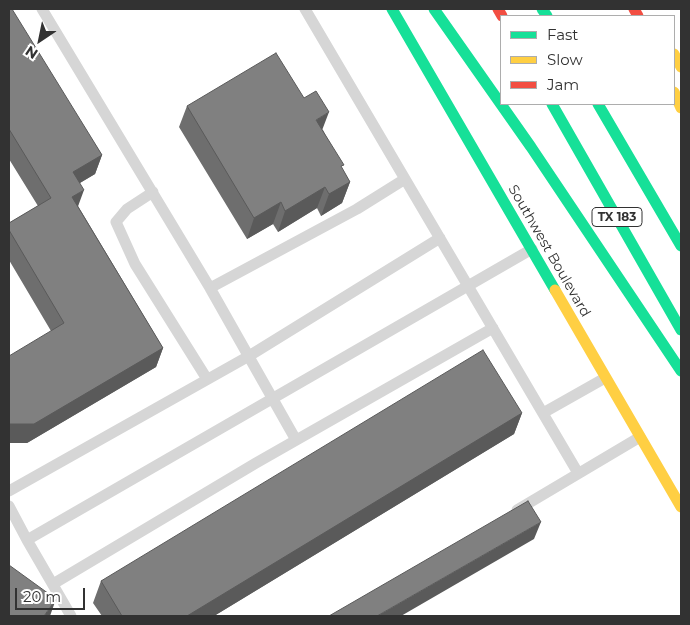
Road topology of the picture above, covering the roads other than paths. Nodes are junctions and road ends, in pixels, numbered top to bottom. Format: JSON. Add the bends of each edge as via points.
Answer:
{"nodes":[{"id":1,"x":42,"y":9,"type":"edge"},
{"id":2,"x":305,"y":9,"type":"edge"},
{"id":3,"x":392,"y":9,"type":"edge"},
{"id":4,"x":434,"y":9,"type":"edge"},
{"id":5,"x":675,"y":94,"type":"edge"},
{"id":6,"x":500,"y":103,"type":"edge"},
{"id":7,"x":501,"y":105,"type":"edge"},
{"id":8,"x":553,"y":105,"type":"edge"},
{"id":9,"x":599,"y":105,"type":"edge"},
{"id":10,"x":681,"y":108,"type":"edge"},
{"id":11,"x":405,"y":179,"type":"junction"},
{"id":12,"x":153,"y":192,"type":"junction"},
{"id":13,"x":440,"y":238,"type":"junction"},
{"id":14,"x":681,"y":246,"type":"edge"},
{"id":15,"x":532,"y":249,"type":"junction"},
{"id":16,"x":468,"y":286,"type":"junction"},
{"id":17,"x":210,"y":288,"type":"junction"},
{"id":18,"x":493,"y":328,"type":"junction"},
{"id":19,"x":681,"y":330,"type":"edge"},
{"id":20,"x":249,"y":356,"type":"junction"},
{"id":21,"x":681,"y":371,"type":"edge"},
{"id":22,"x":605,"y":378,"type":"junction"},
{"id":23,"x":207,"y":379,"type":"junction"},
{"id":24,"x":273,"y":398,"type":"junction"},
{"id":25,"x":543,"y":413,"type":"junction"},
{"id":26,"x":640,"y":437,"type":"junction"},
{"id":27,"x":296,"y":440,"type":"junction"},
{"id":28,"x":578,"y":474,"type":"junction"},
{"id":29,"x":9,"y":491,"type":"edge"},
{"id":30,"x":9,"y":506,"type":"edge"},
{"id":31,"x":681,"y":507,"type":"edge"},
{"id":32,"x":510,"y":514,"type":"edge"},
{"id":33,"x":27,"y":540,"type":"junction"},
{"id":34,"x":53,"y":584,"type":"junction"},
{"id":35,"x":71,"y":616,"type":"edge"}],
"edges":[{"from":1,"to":12,"type":"lane"},
{"from":2,"to":11,"type":"lane"},
{"from":3,"to":15,"type":"main road","name":"Southwest Boulevard"},
{"from":4,"to":6,"type":"main road"},
{"from":5,"to":10,"type":"main road"},
{"from":7,"to":21,"type":"main road"},
{"from":8,"to":19,"type":"main road","number":"TX 183"},
{"from":9,"to":14,"type":"main road","number":"TX 183"},
{"from":11,"to":13,"type":"lane"},
{"from":11,"to":17,"type":"lane","via":[[357,209]]},
{"from":12,"to":17,"type":"lane"},
{"from":12,"to":23,"type":"lane","via":[[127,209],[116,222],[135,264]]},
{"from":13,"to":16,"type":"lane"},
{"from":13,"to":20,"type":"lane"},
{"from":15,"to":16,"type":"lane"},
{"from":15,"to":22,"type":"main road","name":"Southwest Boulevard"},
{"from":16,"to":18,"type":"lane"},
{"from":16,"to":24,"type":"lane"},
{"from":17,"to":20,"type":"lane"},
{"from":18,"to":25,"type":"lane"},
{"from":18,"to":27,"type":"lane"},
{"from":20,"to":23,"type":"lane"},
{"from":20,"to":24,"type":"lane"},
{"from":22,"to":25,"type":"lane"},
{"from":22,"to":26,"type":"main road","name":"Southwest Boulevard"},
{"from":23,"to":29,"type":"lane"},
{"from":24,"to":27,"type":"lane"},
{"from":24,"to":33,"type":"lane"},
{"from":25,"to":28,"type":"lane"},
{"from":26,"to":28,"type":"lane"},
{"from":26,"to":31,"type":"main road","name":"Southwest Boulevard"},
{"from":27,"to":34,"type":"lane"},
{"from":28,"to":32,"type":"lane"},
{"from":30,"to":33,"type":"lane"},
{"from":33,"to":34,"type":"lane"},
{"from":34,"to":35,"type":"lane"}]}
